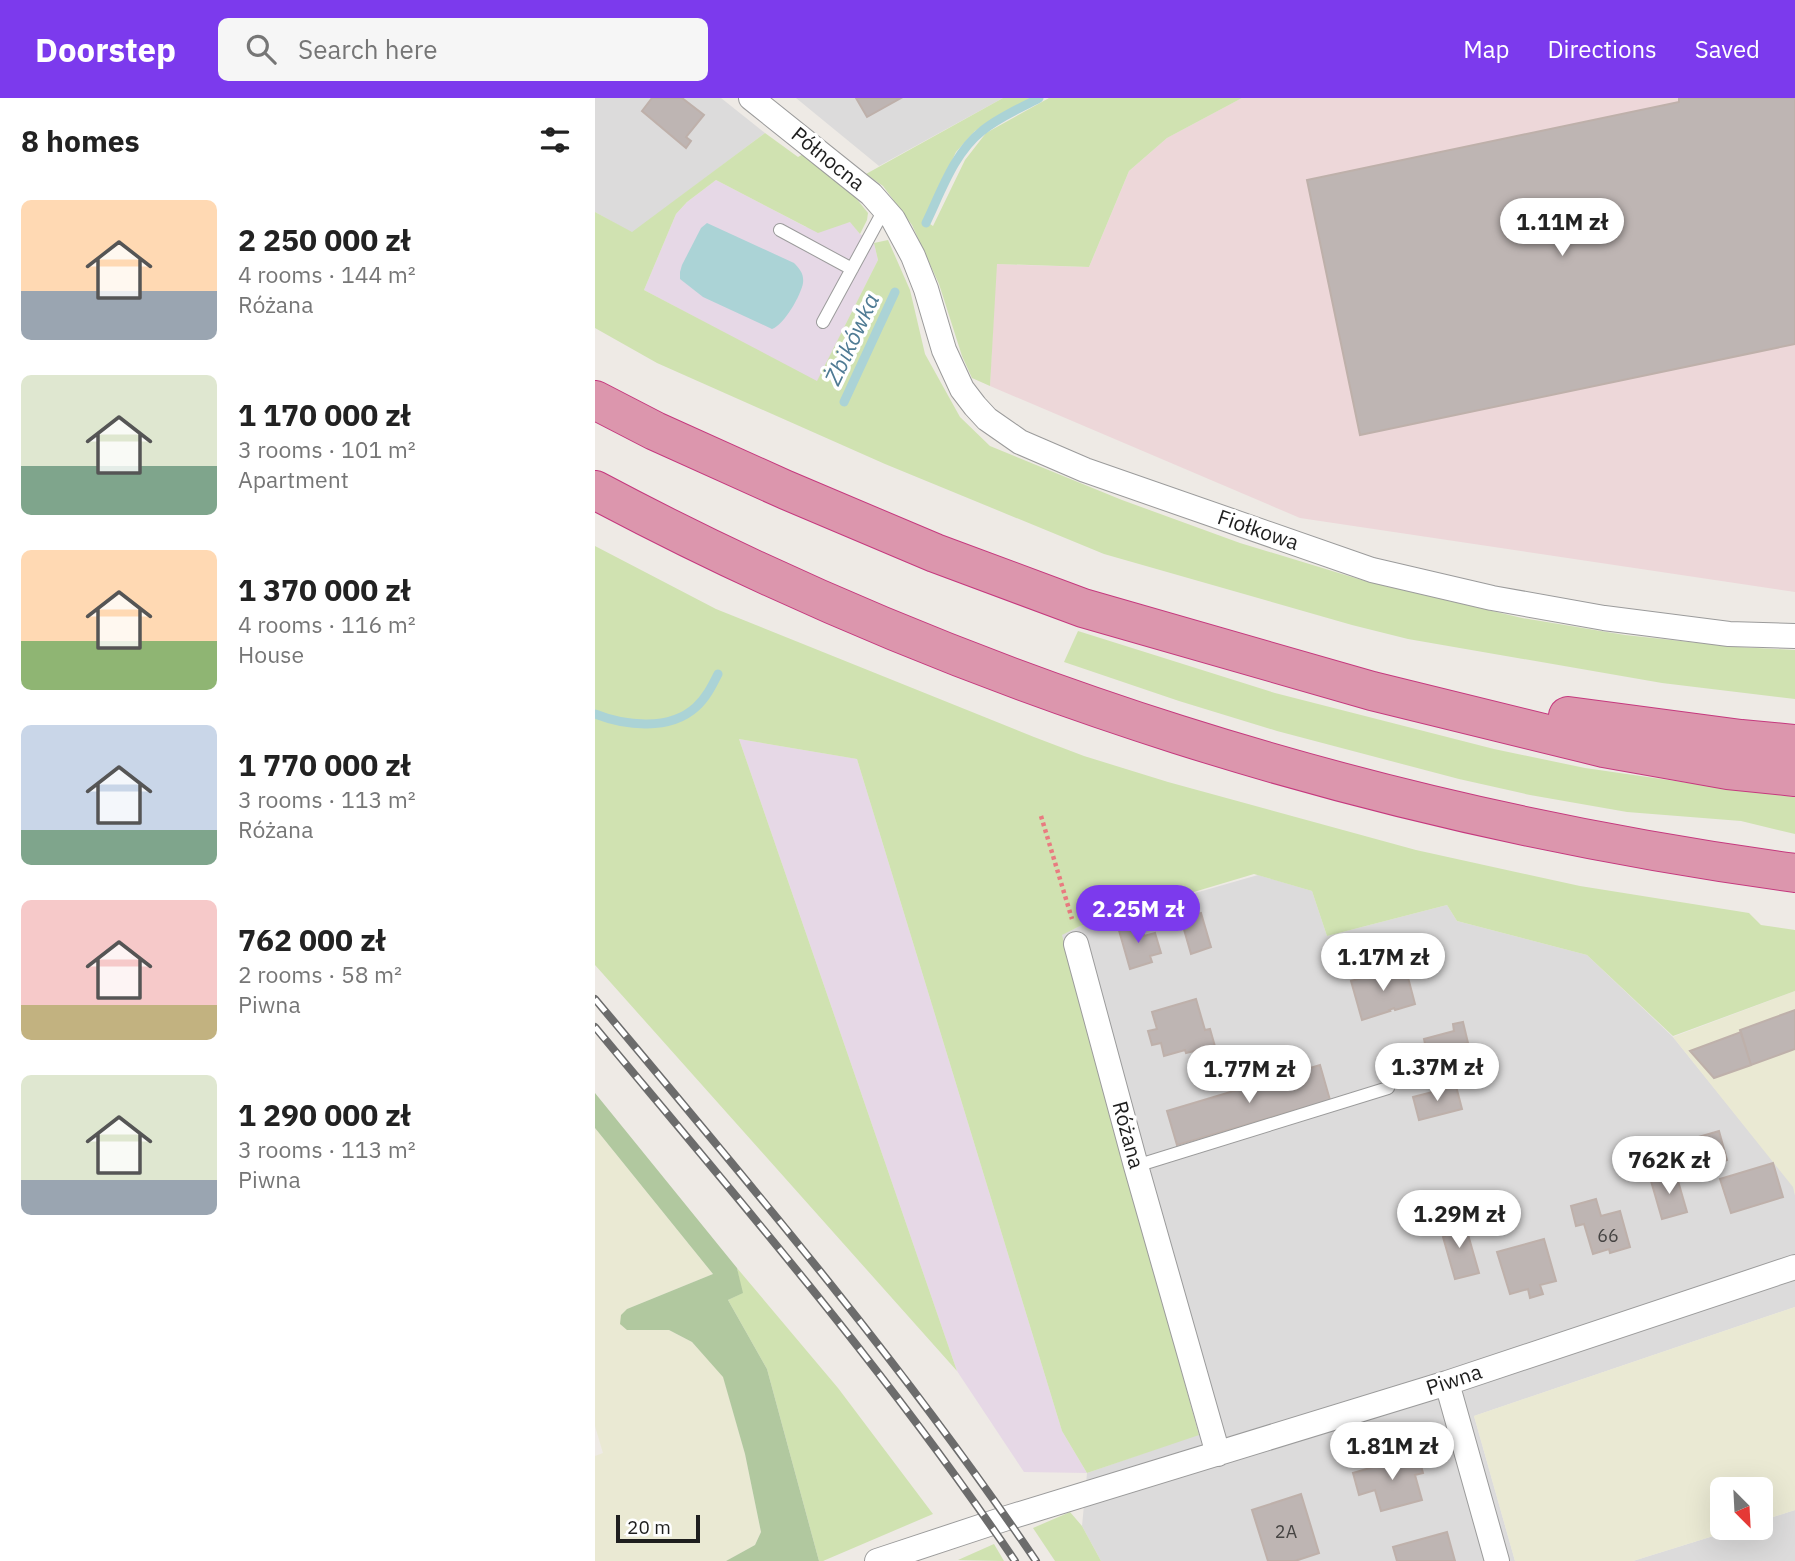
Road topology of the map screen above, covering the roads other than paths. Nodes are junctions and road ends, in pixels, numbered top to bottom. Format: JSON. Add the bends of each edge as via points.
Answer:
{"nodes":[{"id":1,"x":751,"y":98,"type":"edge"},
{"id":2,"x":878,"y":201,"type":"junction"},
{"id":3,"x":780,"y":230,"type":"dead end"},
{"id":4,"x":852,"y":269,"type":"junction"},
{"id":5,"x":823,"y":322,"type":"dead end"},
{"id":6,"x":595,"y":400,"type":"edge"},
{"id":7,"x":595,"y":490,"type":"edge"},
{"id":8,"x":1795,"y":636,"type":"edge"},
{"id":9,"x":1372,"y":691,"type":"junction"},
{"id":10,"x":1795,"y":744,"type":"edge"},
{"id":11,"x":1795,"y":777,"type":"edge"},
{"id":12,"x":1795,"y":871,"type":"edge"},
{"id":13,"x":1076,"y":944,"type":"road end"},
{"id":14,"x":1388,"y":1088,"type":"dead end"},
{"id":15,"x":1136,"y":1166,"type":"junction"},
{"id":16,"x":1795,"y":1267,"type":"edge"},
{"id":17,"x":1447,"y":1383,"type":"junction"},
{"id":18,"x":1218,"y":1454,"type":"junction"},
{"id":19,"x":877,"y":1561,"type":"edge"},
{"id":20,"x":1497,"y":1561,"type":"edge"}],
"edges":[{"from":1,"to":2,"type":"street","name":"Północna"},
{"from":2,"to":4,"type":"lane"},
{"from":2,"to":8,"type":"street","name":"Fiołkowa","via":[[913,256],[944,350],[963,390],[987,419],[1020,442],[1085,470],[1372,570],[1604,618],[1729,634]]},
{"from":3,"to":4,"type":"lane"},
{"from":4,"to":5,"type":"lane"},
{"from":6,"to":9,"type":"highway","via":[[762,480],[935,553],[1083,608]]},
{"from":7,"to":12,"type":"highway","via":[[926,644],[1127,718],[1355,787],[1559,834]]},
{"from":9,"to":10,"type":"highway"},
{"from":9,"to":11,"type":"highway","via":[[1604,748]]},
{"from":13,"to":15,"type":"street","name":"Różana"},
{"from":14,"to":15,"type":"lane"},
{"from":15,"to":18,"type":"street","name":"Różana"},
{"from":16,"to":17,"type":"street","name":"Piwna"},
{"from":17,"to":18,"type":"street","name":"Piwna"},
{"from":17,"to":20,"type":"street"},
{"from":18,"to":19,"type":"street","name":"Piwna"}]}
